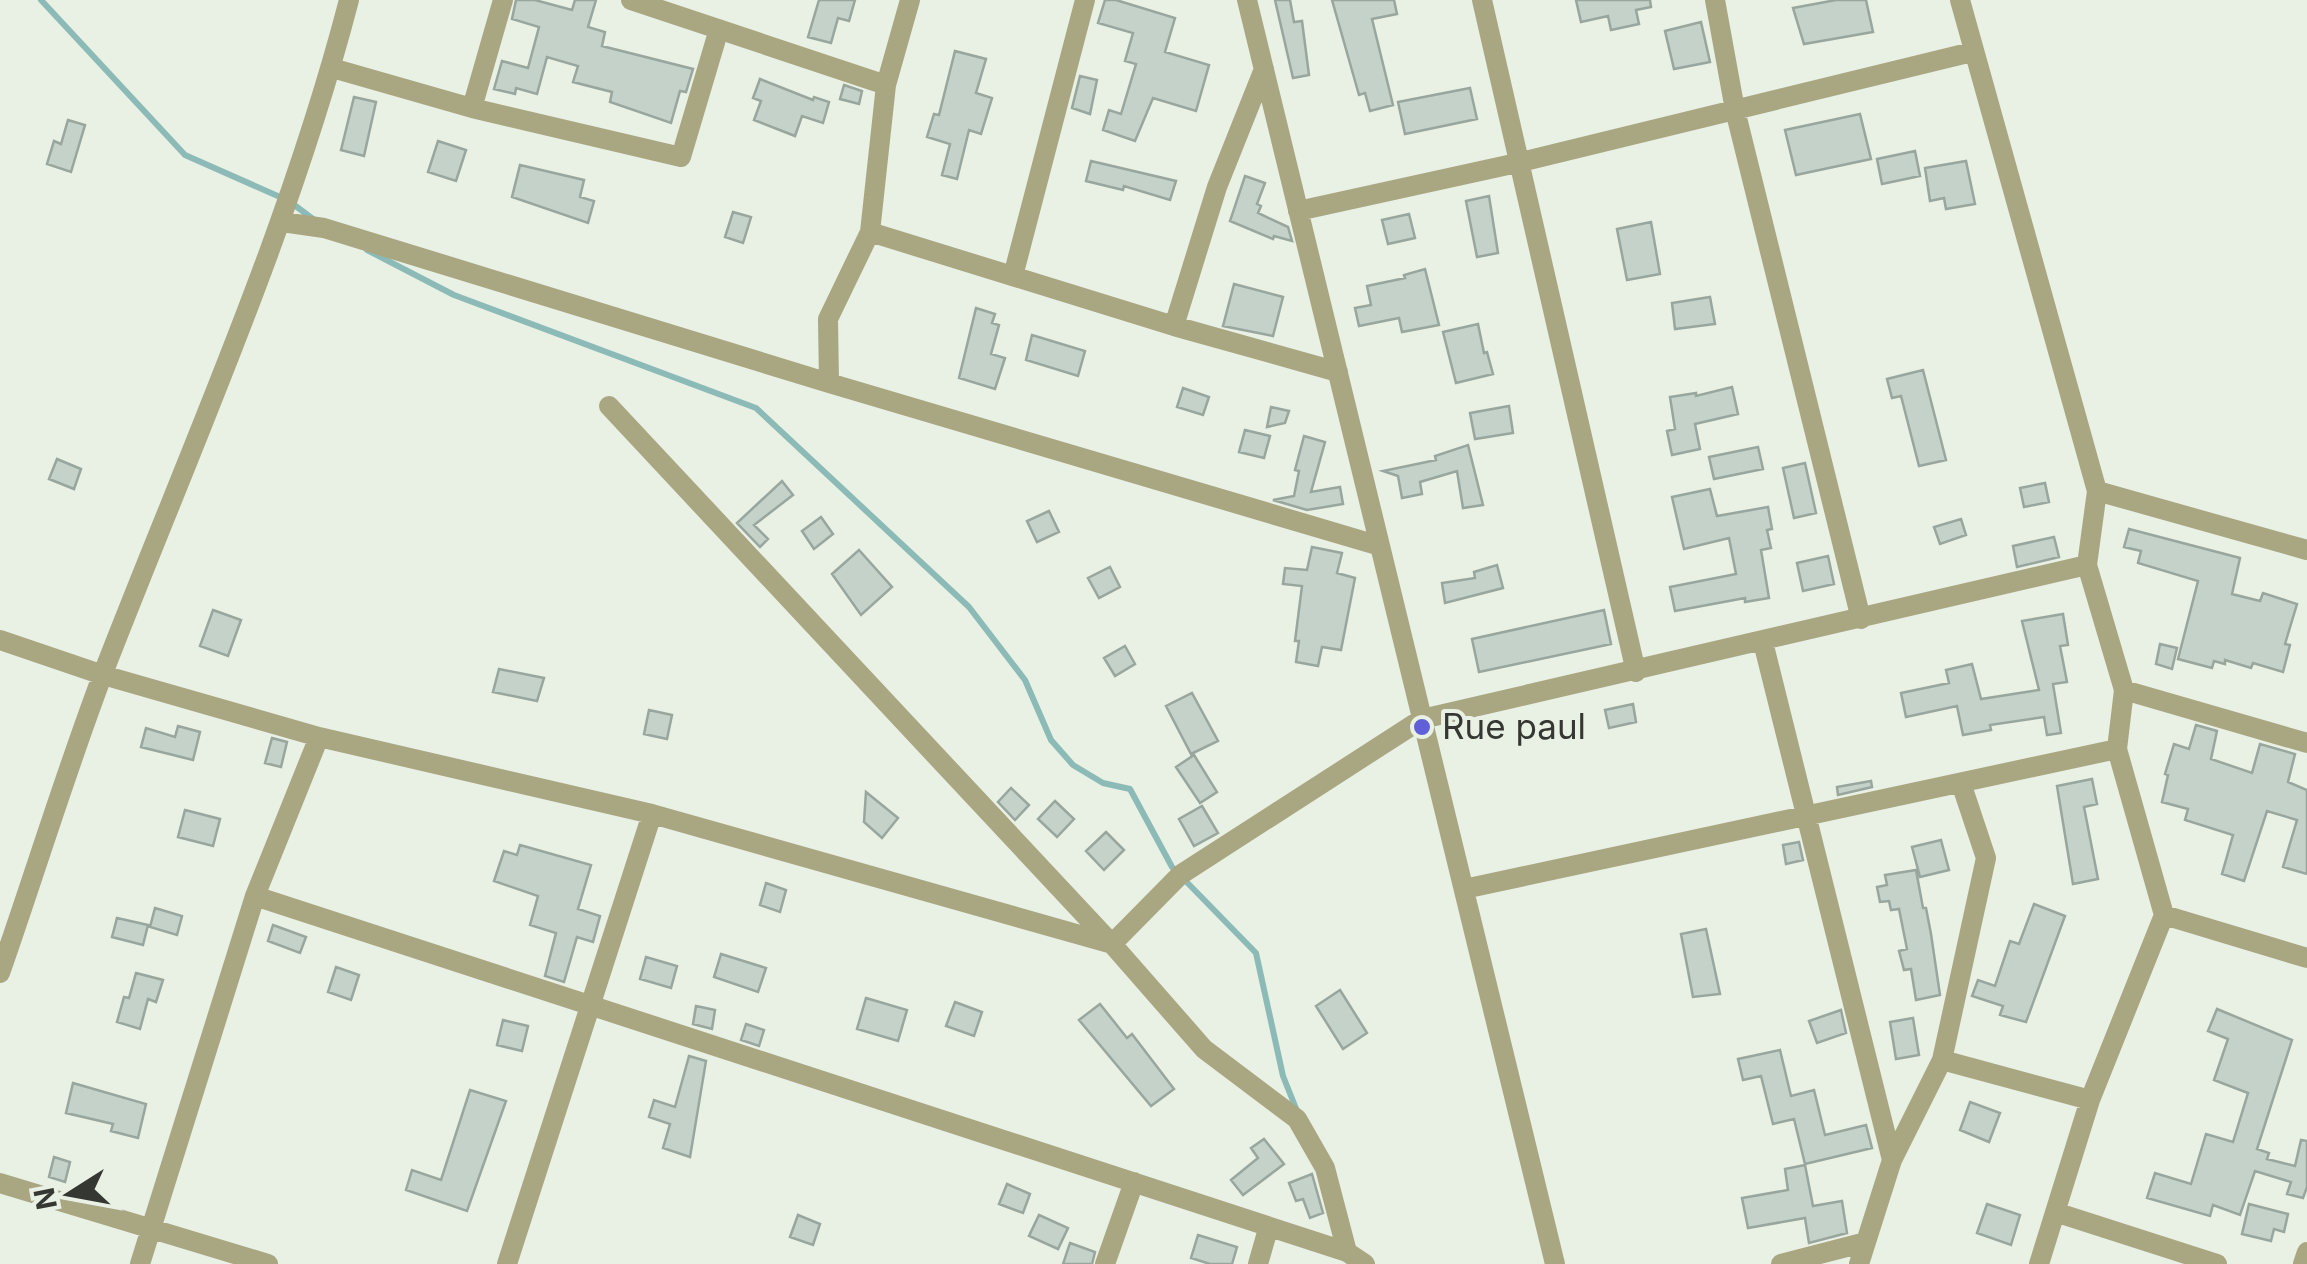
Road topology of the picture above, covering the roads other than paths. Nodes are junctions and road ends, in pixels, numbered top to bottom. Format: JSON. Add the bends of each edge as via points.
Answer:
{"nodes":[{"id":1,"x":349,"y":0,"type":"edge"},
{"id":2,"x":503,"y":0,"type":"edge"},
{"id":3,"x":631,"y":0,"type":"edge"},
{"id":4,"x":910,"y":0,"type":"edge"},
{"id":5,"x":1085,"y":0,"type":"edge"},
{"id":6,"x":1247,"y":0,"type":"edge"},
{"id":7,"x":1482,"y":0,"type":"edge"},
{"id":8,"x":1715,"y":0,"type":"edge"},
{"id":9,"x":1960,"y":0,"type":"edge"},
{"id":10,"x":720,"y":29,"type":"junction"},
{"id":11,"x":1972,"y":52,"type":"junction"},
{"id":12,"x":332,"y":68,"type":"junction"},
{"id":13,"x":1264,"y":68,"type":"junction"},
{"id":14,"x":886,"y":84,"type":"junction"},
{"id":15,"x":472,"y":108,"type":"junction"},
{"id":16,"x":1735,"y":110,"type":"junction"},
{"id":17,"x":1517,"y":163,"type":"junction"},
{"id":18,"x":1298,"y":210,"type":"junction"},
{"id":19,"x":282,"y":222,"type":"junction"},
{"id":20,"x":870,"y":232,"type":"junction"},
{"id":21,"x":1013,"y":276,"type":"junction"},
{"id":22,"x":1174,"y":326,"type":"junction"},
{"id":23,"x":1338,"y":372,"type":"junction"},
{"id":24,"x":830,"y":383,"type":"junction"},
{"id":25,"x":609,"y":406,"type":"dead end"},
{"id":26,"x":2097,"y":491,"type":"junction"},
{"id":27,"x":1380,"y":546,"type":"junction"},
{"id":28,"x":2307,"y":550,"type":"edge"},
{"id":29,"x":2087,"y":566,"type":"junction"},
{"id":30,"x":1861,"y":619,"type":"junction"},
{"id":31,"x":0,"y":640,"type":"edge"},
{"id":32,"x":1763,"y":642,"type":"junction"},
{"id":33,"x":1636,"y":672,"type":"junction"},
{"id":34,"x":103,"y":675,"type":"junction"},
{"id":35,"x":2124,"y":690,"type":"junction"},
{"id":36,"x":1422,"y":719,"type":"junction"},
{"id":37,"x":319,"y":737,"type":"junction"},
{"id":38,"x":2307,"y":743,"type":"edge"},
{"id":39,"x":2118,"y":749,"type":"junction"},
{"id":40,"x":1961,"y":782,"type":"junction"},
{"id":41,"x":652,"y":814,"type":"junction"},
{"id":42,"x":1806,"y":816,"type":"junction"},
{"id":43,"x":1464,"y":890,"type":"junction"},
{"id":44,"x":255,"y":896,"type":"junction"},
{"id":45,"x":2164,"y":915,"type":"junction"},
{"id":46,"x":1112,"y":944,"type":"junction"},
{"id":47,"x":2307,"y":958,"type":"edge"},
{"id":48,"x":0,"y":974,"type":"edge"},
{"id":49,"x":590,"y":1006,"type":"junction"},
{"id":50,"x":1942,"y":1060,"type":"junction"},
{"id":51,"x":2090,"y":1100,"type":"junction"},
{"id":52,"x":1892,"y":1160,"type":"junction"},
{"id":53,"x":1134,"y":1182,"type":"junction"},
{"id":54,"x":0,"y":1184,"type":"edge"},
{"id":55,"x":2055,"y":1212,"type":"junction"},
{"id":56,"x":152,"y":1229,"type":"junction"},
{"id":57,"x":1268,"y":1229,"type":"junction"},
{"id":58,"x":1866,"y":1242,"type":"junction"},
{"id":59,"x":1346,"y":1252,"type":"junction"},
{"id":60,"x":2307,"y":1252,"type":"edge"},
{"id":61,"x":140,"y":1264,"type":"edge"},
{"id":62,"x":268,"y":1264,"type":"edge"},
{"id":63,"x":508,"y":1264,"type":"edge"},
{"id":64,"x":1105,"y":1264,"type":"edge"},
{"id":65,"x":1258,"y":1264,"type":"edge"},
{"id":66,"x":1366,"y":1264,"type":"edge"},
{"id":67,"x":1555,"y":1264,"type":"edge"},
{"id":68,"x":1780,"y":1264,"type":"edge"},
{"id":69,"x":1859,"y":1264,"type":"edge"},
{"id":70,"x":2039,"y":1264,"type":"edge"},
{"id":71,"x":2217,"y":1264,"type":"edge"},
{"id":72,"x":2303,"y":1264,"type":"edge"}],
"edges":[{"from":1,"to":12,"type":"street"},
{"from":2,"to":15,"type":"street"},
{"from":3,"to":10,"type":"street"},
{"from":4,"to":14,"type":"street"},
{"from":5,"to":21,"type":"street"},
{"from":6,"to":13,"type":"street"},
{"from":7,"to":17,"type":"street"},
{"from":8,"to":16,"type":"street"},
{"from":9,"to":11,"type":"street"},
{"from":10,"to":14,"type":"street"},
{"from":10,"to":15,"type":"street","via":[[681,157]]},
{"from":11,"to":16,"type":"street"},
{"from":11,"to":26,"type":"street"},
{"from":12,"to":15,"type":"street"},
{"from":12,"to":19,"type":"street"},
{"from":13,"to":18,"type":"street"},
{"from":13,"to":22,"type":"street","via":[[1217,187]]},
{"from":14,"to":20,"type":"street"},
{"from":16,"to":17,"type":"street"},
{"from":16,"to":30,"type":"street"},
{"from":17,"to":18,"type":"street"},
{"from":17,"to":33,"type":"street"},
{"from":18,"to":23,"type":"street"},
{"from":19,"to":24,"type":"street","via":[[324,228]]},
{"from":19,"to":34,"type":"street"},
{"from":20,"to":21,"type":"street"},
{"from":20,"to":24,"type":"street","via":[[828,320]]},
{"from":21,"to":22,"type":"street"},
{"from":22,"to":23,"type":"street"},
{"from":23,"to":27,"type":"street"},
{"from":24,"to":27,"type":"street"},
{"from":25,"to":46,"type":"street"},
{"from":26,"to":28,"type":"street"},
{"from":26,"to":29,"type":"street"},
{"from":27,"to":36,"type":"street"},
{"from":29,"to":30,"type":"street"},
{"from":29,"to":35,"type":"street"},
{"from":30,"to":32,"type":"street"},
{"from":31,"to":34,"type":"street"},
{"from":32,"to":33,"type":"street"},
{"from":32,"to":42,"type":"street"},
{"from":33,"to":36,"type":"street"},
{"from":34,"to":37,"type":"street"},
{"from":34,"to":48,"type":"street"},
{"from":35,"to":38,"type":"street"},
{"from":35,"to":39,"type":"street"},
{"from":36,"to":43,"type":"street"},
{"from":36,"to":46,"type":"street","via":[[1180,875]]},
{"from":37,"to":41,"type":"street"},
{"from":37,"to":44,"type":"street"},
{"from":39,"to":40,"type":"street"},
{"from":39,"to":45,"type":"street"},
{"from":40,"to":42,"type":"street"},
{"from":40,"to":50,"type":"street","via":[[1986,858]]},
{"from":41,"to":46,"type":"street"},
{"from":41,"to":49,"type":"street"},
{"from":42,"to":43,"type":"street"},
{"from":42,"to":52,"type":"street"},
{"from":43,"to":67,"type":"street"},
{"from":44,"to":49,"type":"street"},
{"from":44,"to":56,"type":"street"},
{"from":45,"to":47,"type":"street"},
{"from":45,"to":51,"type":"street"},
{"from":46,"to":59,"type":"street","via":[[1204,1049],[1297,1118],[1325,1168]]},
{"from":49,"to":53,"type":"street"},
{"from":49,"to":63,"type":"street"},
{"from":50,"to":51,"type":"street"},
{"from":50,"to":52,"type":"street"},
{"from":51,"to":55,"type":"street"},
{"from":52,"to":58,"type":"street"},
{"from":53,"to":57,"type":"street"},
{"from":53,"to":64,"type":"street"},
{"from":54,"to":56,"type":"street"},
{"from":55,"to":70,"type":"street"},
{"from":55,"to":71,"type":"street"},
{"from":56,"to":61,"type":"street"},
{"from":56,"to":62,"type":"street"},
{"from":57,"to":59,"type":"street"},
{"from":57,"to":65,"type":"street"},
{"from":58,"to":68,"type":"street"},
{"from":58,"to":69,"type":"street"},
{"from":59,"to":66,"type":"street"},
{"from":60,"to":72,"type":"street"}]}
